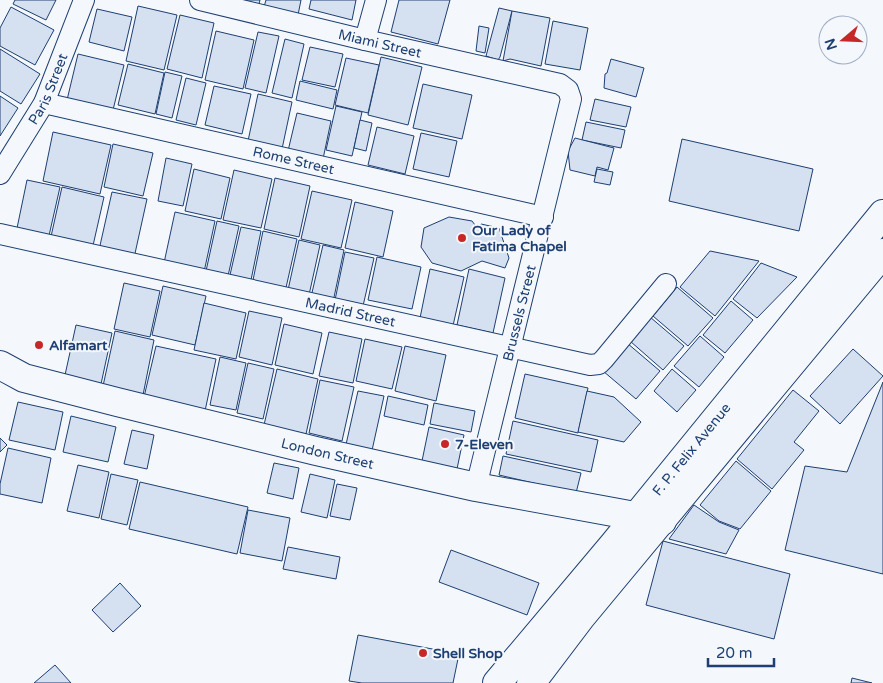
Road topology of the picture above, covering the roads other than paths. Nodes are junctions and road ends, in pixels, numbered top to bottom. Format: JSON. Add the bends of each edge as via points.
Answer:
{"nodes":[{"id":1,"x":84,"y":0,"type":"edge"},
{"id":2,"x":200,"y":0,"type":"edge"},
{"id":3,"x":376,"y":0,"type":"edge"},
{"id":4,"x":365,"y":40,"type":"junction"},
{"id":5,"x":560,"y":84,"type":"joint"},
{"id":6,"x":44,"y":103,"type":"junction"},
{"id":7,"x":0,"y":174,"type":"edge"},
{"id":8,"x":883,"y":214,"type":"edge"},
{"id":9,"x":543,"y":217,"type":"junction"},
{"id":10,"x":0,"y":234,"type":"edge"},
{"id":11,"x":883,"y":253,"type":"edge"},
{"id":12,"x":666,"y":284,"type":"dead end"},
{"id":13,"x":840,"y":286,"type":"junction"},
{"id":14,"x":511,"y":348,"type":"junction"},
{"id":15,"x":0,"y":365,"type":"edge"},
{"id":16,"x":476,"y":488,"type":"junction"},
{"id":17,"x":648,"y":519,"type":"junction"},
{"id":18,"x":497,"y":683,"type":"edge"},
{"id":19,"x":531,"y":683,"type":"edge"}],
"edges":[{"from":1,"to":6,"type":"street","name":"Paris Street"},
{"from":2,"to":4,"type":"street","name":"Miami Street"},
{"from":3,"to":4,"type":"street"},
{"from":4,"to":5,"type":"street","name":"Miami Street"},
{"from":5,"to":9,"type":"street","name":"Brussels Street","via":[[568,90],[571,99]]},
{"from":6,"to":7,"type":"street","name":"Paris Street"},
{"from":6,"to":9,"type":"street","name":"Rome Street"},
{"from":8,"to":13,"type":"main road","name":"F. P. Felix Avenue"},
{"from":9,"to":14,"type":"street","name":"Brussels Street"},
{"from":10,"to":14,"type":"street","name":"Madrid Street"},
{"from":11,"to":13,"type":"main road","name":"F. P. Felix Avenue"},
{"from":12,"to":14,"type":"street","name":"Madrid Street","via":[[599,364],[590,365]]},
{"from":13,"to":17,"type":"main road","name":"F. P. Felix Avenue"},
{"from":14,"to":16,"type":"street","name":"Brussels Street"},
{"from":15,"to":16,"type":"main road","name":"London Street","via":[[24,378],[108,400]]},
{"from":16,"to":17,"type":"main road","name":"London Street"},
{"from":17,"to":18,"type":"main road","name":"F. P. Felix Avenue"},
{"from":17,"to":19,"type":"main road","name":"F. P. Felix Avenue"}]}
